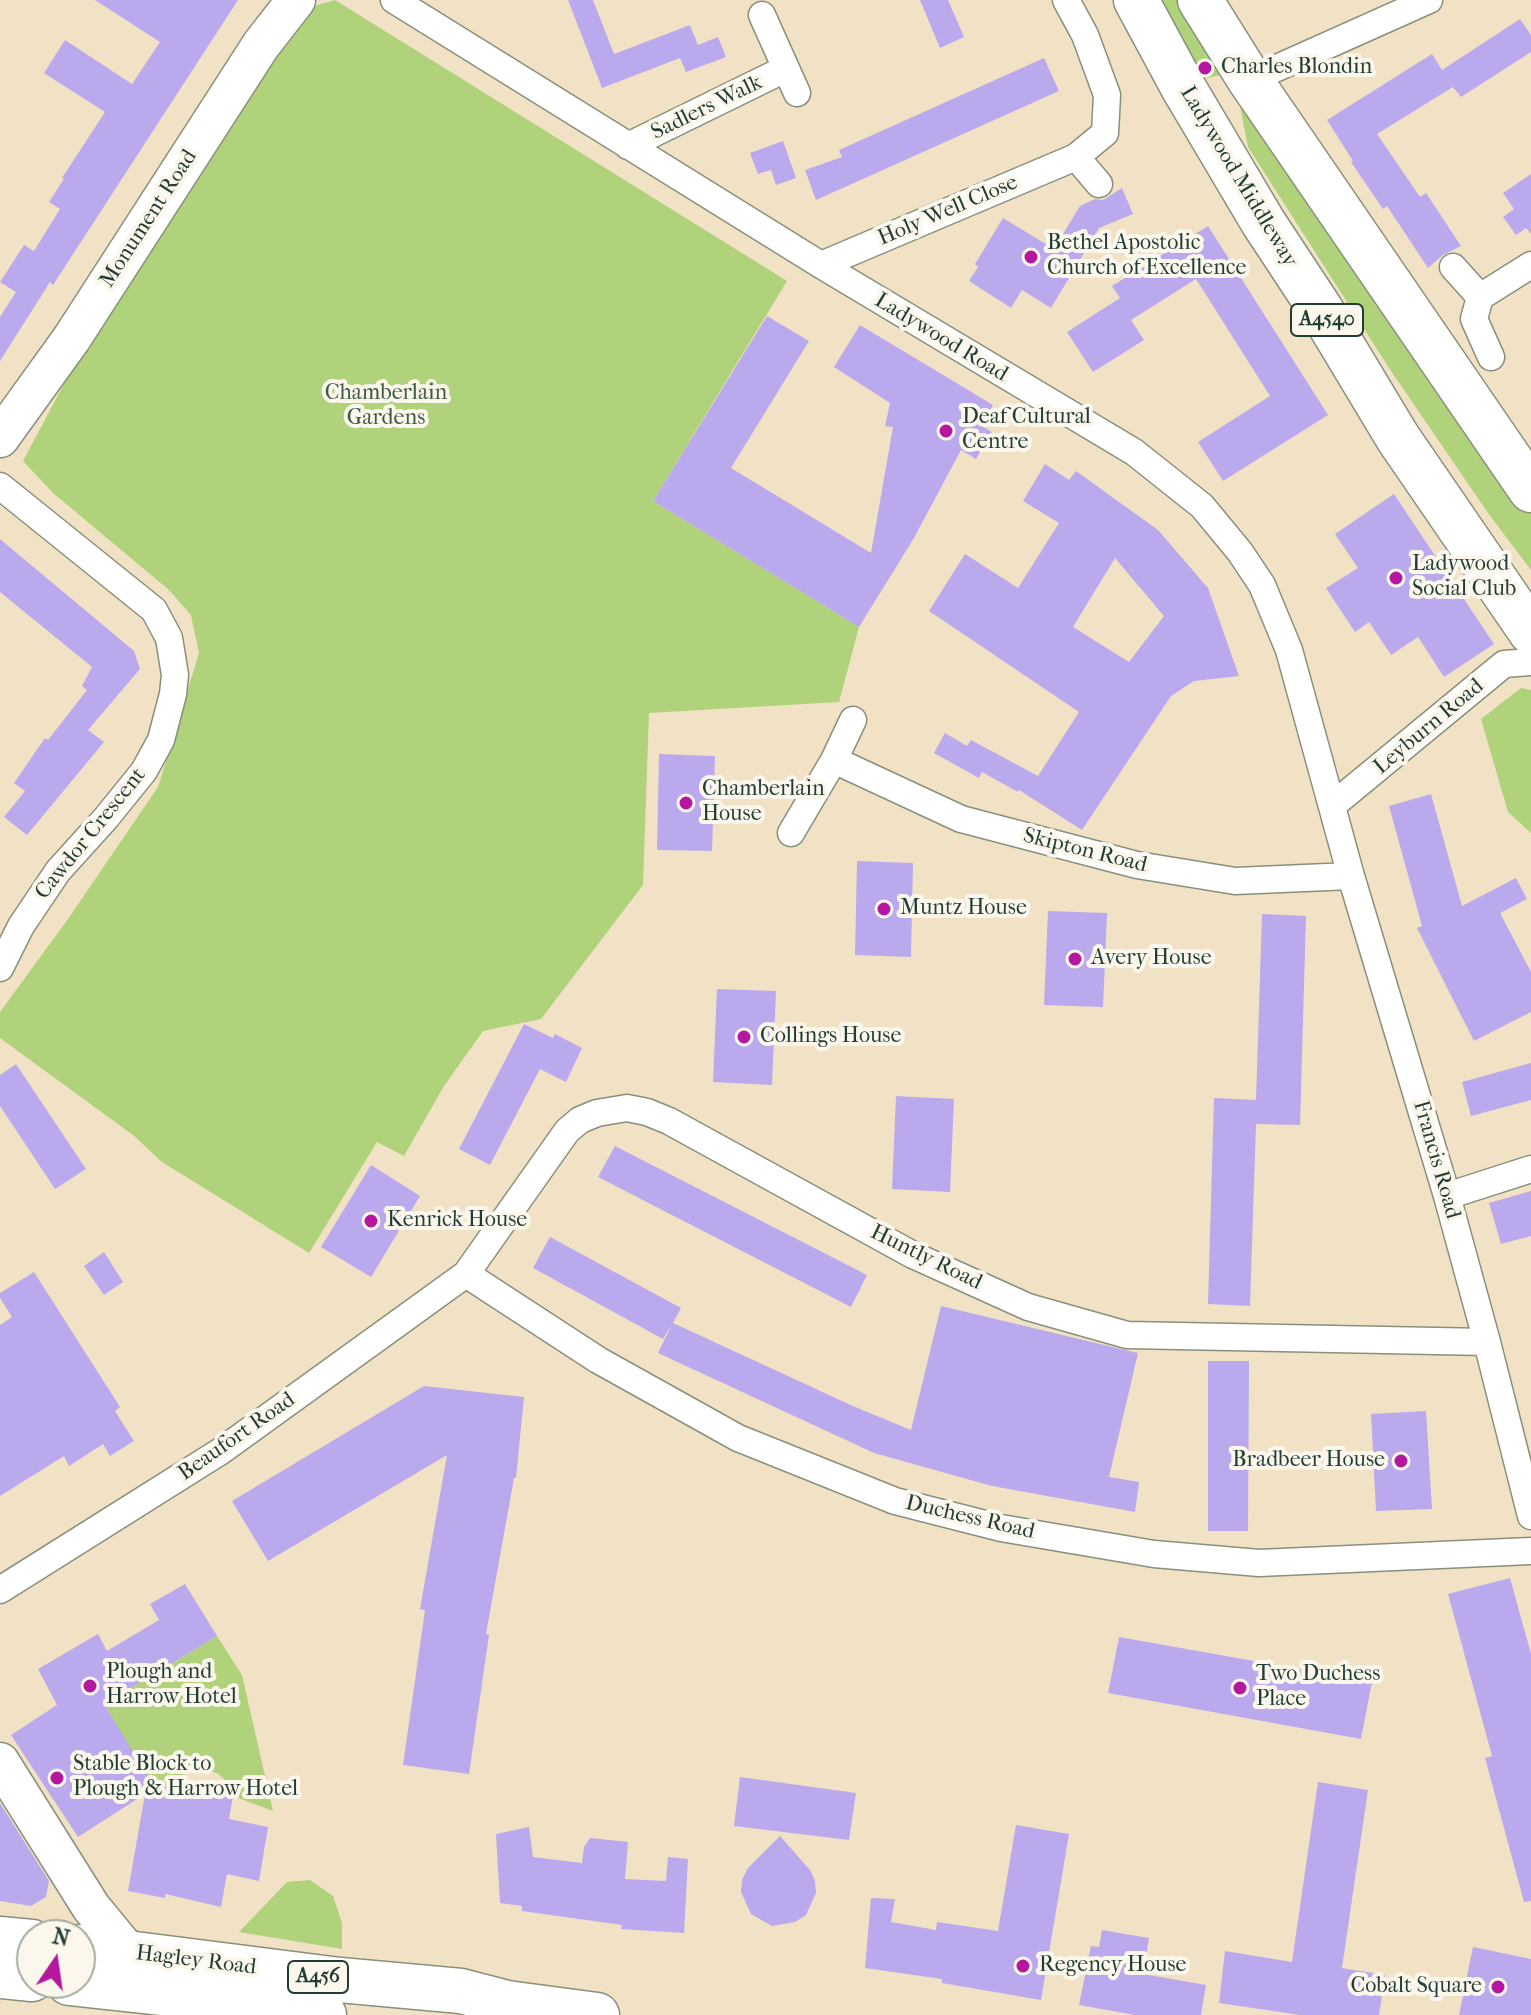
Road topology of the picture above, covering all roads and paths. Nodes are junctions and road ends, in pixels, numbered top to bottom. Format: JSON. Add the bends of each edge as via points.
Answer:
{"nodes":[{"id":1,"x":296,"y":0,"type":"edge"},
{"id":2,"x":394,"y":0,"type":"edge"},
{"id":3,"x":1066,"y":0,"type":"edge"},
{"id":4,"x":1139,"y":0,"type":"edge"},
{"id":5,"x":1200,"y":0,"type":"edge"},
{"id":6,"x":1429,"y":0,"type":"edge"},
{"id":7,"x":762,"y":15,"type":"dead end"},
{"id":8,"x":785,"y":69,"type":"junction"},
{"id":9,"x":1250,"y":80,"type":"junction"},
{"id":10,"x":797,"y":93,"type":"dead end"},
{"id":11,"x":1203,"y":119,"type":"junction"},
{"id":12,"x":628,"y":146,"type":"junction"},
{"id":13,"x":1076,"y":157,"type":"junction"},
{"id":14,"x":1099,"y":184,"type":"dead end"},
{"id":15,"x":821,"y":265,"type":"junction"},
{"id":16,"x":1531,"y":265,"type":"edge"},
{"id":17,"x":1453,"y":267,"type":"dead end"},
{"id":18,"x":1480,"y":297,"type":"junction"},
{"id":19,"x":1491,"y":357,"type":"dead end"},
{"id":20,"x":0,"y":438,"type":"edge"},
{"id":21,"x":0,"y":486,"type":"edge"},
{"id":22,"x":1531,"y":490,"type":"edge"},
{"id":23,"x":1531,"y":632,"type":"edge"},
{"id":24,"x":1531,"y":662,"type":"edge"},
{"id":25,"x":853,"y":720,"type":"dead end"},
{"id":26,"x":834,"y":760,"type":"junction"},
{"id":27,"x":1333,"y":805,"type":"junction"},
{"id":28,"x":791,"y":833,"type":"dead end"},
{"id":29,"x":1351,"y":876,"type":"junction"},
{"id":30,"x":10,"y":919,"type":"edge"},
{"id":31,"x":0,"y":968,"type":"edge"},
{"id":32,"x":1531,"y":1169,"type":"edge"},
{"id":33,"x":1447,"y":1196,"type":"junction"},
{"id":34,"x":466,"y":1274,"type":"junction"},
{"id":35,"x":1487,"y":1342,"type":"junction"},
{"id":36,"x":1531,"y":1516,"type":"edge"},
{"id":37,"x":1531,"y":1551,"type":"edge"},
{"id":38,"x":0,"y":1590,"type":"edge"},
{"id":39,"x":0,"y":1762,"type":"edge"},
{"id":40,"x":96,"y":1954,"type":"edge"},
{"id":41,"x":135,"y":1970,"type":"junction"},
{"id":42,"x":96,"y":1978,"type":"edge"},
{"id":43,"x":232,"y":2008,"type":"edge"},
{"id":44,"x":317,"y":2014,"type":"edge"},
{"id":45,"x":597,"y":2015,"type":"edge"}],
"edges":[{"from":1,"to":20,"type":"main road","name":"Monument Road"},
{"from":2,"to":12,"type":"street","name":"Ladywood Road"},
{"from":3,"to":13,"type":"street","name":"Holy Well Close","via":[[1107,95],[1105,133]]},
{"from":4,"to":11,"type":"highway","name":"Ladywood Middleway","number":"A4540"},
{"from":5,"to":9,"type":"highway"},
{"from":6,"to":9,"type":"street"},
{"from":7,"to":8,"type":"street","name":"Sadlers Walk"},
{"from":8,"to":10,"type":"street","name":"Sadlers Walk"},
{"from":8,"to":12,"type":"street","name":"Sadlers Walk"},
{"from":9,"to":11,"type":"highway"},
{"from":9,"to":22,"type":"highway"},
{"from":11,"to":23,"type":"highway","name":"Ladywood Middleway","number":"A4540","via":[[1398,438]]},
{"from":12,"to":15,"type":"street","name":"Ladywood Road"},
{"from":13,"to":14,"type":"street"},
{"from":13,"to":15,"type":"street","name":"Holy Well Close"},
{"from":15,"to":27,"type":"street","name":"Ladywood Road","via":[[1134,452],[1202,506],[1262,585],[1289,650]]},
{"from":16,"to":18,"type":"street"},
{"from":17,"to":18,"type":"street"},
{"from":18,"to":19,"type":"street","via":[[1474,319]]},
{"from":21,"to":30,"type":"street","name":"Cawdor Crescent","via":[[154,610],[169,638],[175,675],[161,740],[144,771]]},
{"from":24,"to":27,"type":"street","name":"Leyburn Road","via":[[1504,664]]},
{"from":25,"to":26,"type":"street"},
{"from":26,"to":28,"type":"street"},
{"from":26,"to":29,"type":"street","name":"Skipton Road","via":[[961,819],[1137,865],[1235,881]]},
{"from":27,"to":29,"type":"street","name":"Francis Road"},
{"from":29,"to":33,"type":"street","name":"Francis Road"},
{"from":30,"to":31,"type":"street","name":"Cawdor Crescent"},
{"from":32,"to":33,"type":"street"},
{"from":33,"to":35,"type":"street","name":"Francis Road"},
{"from":34,"to":35,"type":"street","name":"Huntly Road","via":[[567,1131],[597,1113],[627,1108],[669,1121],[913,1255],[1028,1307],[1127,1335]]},
{"from":34,"to":37,"type":"street","name":"Duchess Road","via":[[598,1360],[738,1438],[895,1501],[1001,1528],[1140,1552],[1259,1563]]},
{"from":34,"to":38,"type":"street","name":"Beaufort Road","via":[[221,1451]]},
{"from":35,"to":36,"type":"street","name":"Francis Road"},
{"from":39,"to":41,"type":"main road"},
{"from":40,"to":41,"type":"highway","name":"Hagley Road","number":"A456"},
{"from":41,"to":42,"type":"highway","name":"Hagley Road","number":"A456"},
{"from":41,"to":43,"type":"highway","name":"Hagley Road","number":"A456"},
{"from":41,"to":45,"type":"highway","name":"Hagley Road","number":"A456","via":[[461,1991]]},
{"from":43,"to":44,"type":"highway","name":"Hagley Road","number":"A456"}]}
